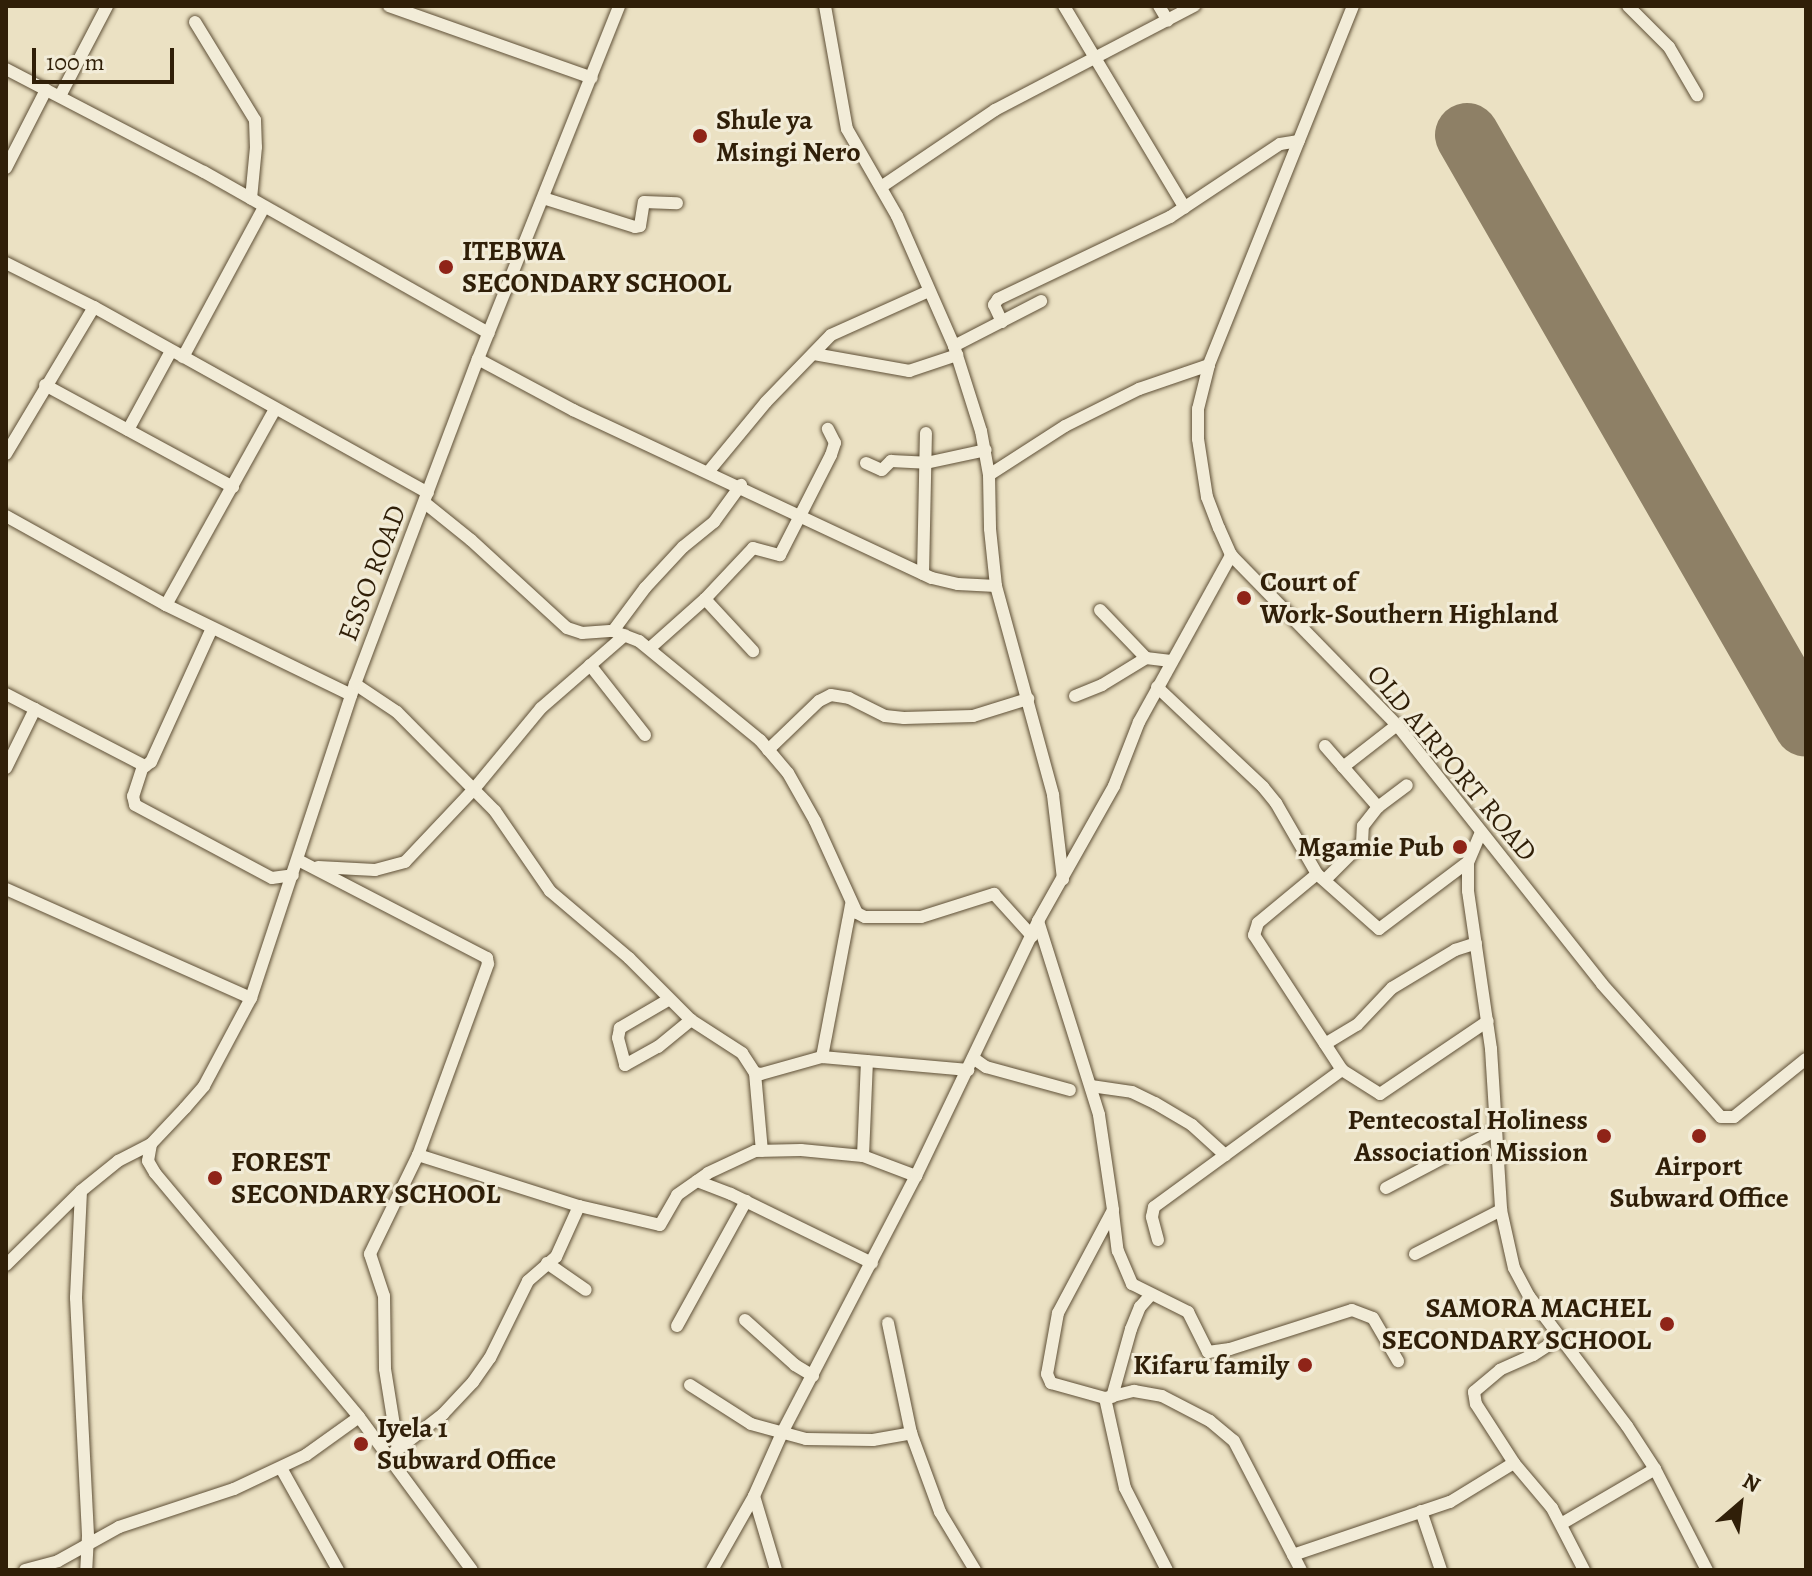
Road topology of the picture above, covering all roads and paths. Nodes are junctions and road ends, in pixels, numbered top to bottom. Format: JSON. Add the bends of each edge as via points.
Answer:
{"nodes":[{"id":1,"x":107,"y":6,"type":"edge"},
{"id":2,"x":389,"y":6,"type":"edge"},
{"id":3,"x":619,"y":6,"type":"edge"},
{"id":4,"x":825,"y":6,"type":"edge"},
{"id":5,"x":1064,"y":6,"type":"edge"},
{"id":6,"x":1159,"y":6,"type":"edge"},
{"id":7,"x":1194,"y":6,"type":"edge"},
{"id":8,"x":1353,"y":6,"type":"edge"},
{"id":9,"x":1628,"y":6,"type":"edge"},
{"id":10,"x":1168,"y":21,"type":"junction"},
{"id":11,"x":195,"y":22,"type":"dead end"},
{"id":12,"x":1094,"y":59,"type":"junction"},
{"id":13,"x":6,"y":69,"type":"edge"},
{"id":14,"x":592,"y":78,"type":"junction"},
{"id":15,"x":46,"y":90,"type":"junction"},
{"id":16,"x":1697,"y":95,"type":"dead end"},
{"id":17,"x":60,"y":96,"type":"junction"},
{"id":18,"x":1299,"y":141,"type":"junction"},
{"id":19,"x":6,"y":168,"type":"edge"},
{"id":20,"x":881,"y":187,"type":"junction"},
{"id":21,"x":543,"y":198,"type":"junction"},
{"id":22,"x":251,"y":199,"type":"junction"},
{"id":23,"x":677,"y":203,"type":"dead end"},
{"id":24,"x":264,"y":207,"type":"junction"},
{"id":25,"x":1185,"y":208,"type":"junction"},
{"id":26,"x":6,"y":263,"type":"edge"},
{"id":27,"x":929,"y":291,"type":"junction"},
{"id":28,"x":1041,"y":301,"type":"dead end"},
{"id":29,"x":94,"y":307,"type":"junction"},
{"id":30,"x":1002,"y":322,"type":"junction"},
{"id":31,"x":489,"y":333,"type":"junction"},
{"id":32,"x":956,"y":351,"type":"junction"},
{"id":33,"x":177,"y":354,"type":"junction"},
{"id":34,"x":814,"y":354,"type":"junction"},
{"id":35,"x":478,"y":359,"type":"junction"},
{"id":36,"x":1209,"y":365,"type":"junction"},
{"id":37,"x":45,"y":385,"type":"junction"},
{"id":38,"x":275,"y":409,"type":"junction"},
{"id":39,"x":828,"y":429,"type":"dead end"},
{"id":40,"x":128,"y":430,"type":"junction"},
{"id":41,"x":926,"y":433,"type":"dead end"},
{"id":42,"x":986,"y":450,"type":"junction"},
{"id":43,"x":6,"y":454,"type":"edge"},
{"id":44,"x":866,"y":463,"type":"dead end"},
{"id":45,"x":926,"y":463,"type":"junction"},
{"id":46,"x":709,"y":471,"type":"junction"},
{"id":47,"x":989,"y":475,"type":"junction"},
{"id":48,"x":741,"y":485,"type":"junction"},
{"id":49,"x":233,"y":487,"type":"junction"},
{"id":50,"x":426,"y":498,"type":"junction"},
{"id":51,"x":6,"y":516,"type":"edge"},
{"id":52,"x":802,"y":516,"type":"junction"},
{"id":53,"x":1231,"y":555,"type":"junction"},
{"id":54,"x":923,"y":574,"type":"junction"},
{"id":55,"x":996,"y":586,"type":"junction"},
{"id":56,"x":705,"y":599,"type":"junction"},
{"id":57,"x":166,"y":605,"type":"junction"},
{"id":58,"x":1100,"y":610,"type":"dead end"},
{"id":59,"x":212,"y":628,"type":"junction"},
{"id":60,"x":619,"y":633,"type":"junction"},
{"id":61,"x":650,"y":648,"type":"junction"},
{"id":62,"x":753,"y":651,"type":"dead end"},
{"id":63,"x":1146,"y":658,"type":"junction"},
{"id":64,"x":1171,"y":661,"type":"junction"},
{"id":65,"x":590,"y":665,"type":"junction"},
{"id":66,"x":1157,"y":687,"type":"junction"},
{"id":67,"x":353,"y":689,"type":"junction"},
{"id":68,"x":6,"y":694,"type":"edge"},
{"id":69,"x":1075,"y":696,"type":"dead end"},
{"id":70,"x":1028,"y":699,"type":"junction"},
{"id":71,"x":35,"y":709,"type":"junction"},
{"id":72,"x":1397,"y":725,"type":"junction"},
{"id":73,"x":645,"y":735,"type":"dead end"},
{"id":74,"x":1325,"y":746,"type":"dead end"},
{"id":75,"x":768,"y":750,"type":"junction"},
{"id":76,"x":143,"y":766,"type":"junction"},
{"id":77,"x":1343,"y":767,"type":"junction"},
{"id":78,"x":6,"y":768,"type":"edge"},
{"id":79,"x":1407,"y":785,"type":"dead end"},
{"id":80,"x":474,"y":789,"type":"junction"},
{"id":81,"x":1378,"y":807,"type":"junction"},
{"id":82,"x":1481,"y":832,"type":"junction"},
{"id":83,"x":298,"y":860,"type":"junction"},
{"id":84,"x":1468,"y":862,"type":"junction"},
{"id":85,"x":311,"y":866,"type":"junction"},
{"id":86,"x":293,"y":875,"type":"junction"},
{"id":87,"x":1321,"y":877,"type":"junction"},
{"id":88,"x":1063,"y":879,"type":"junction"},
{"id":89,"x":6,"y":889,"type":"edge"},
{"id":90,"x":851,"y":905,"type":"junction"},
{"id":91,"x":1038,"y":921,"type":"junction"},
{"id":92,"x":1032,"y":936,"type":"junction"},
{"id":93,"x":1476,"y":943,"type":"junction"},
{"id":94,"x":251,"y":998,"type":"junction"},
{"id":95,"x":668,"y":1000,"type":"junction"},
{"id":96,"x":691,"y":1020,"type":"junction"},
{"id":97,"x":1488,"y":1021,"type":"junction"},
{"id":98,"x":1325,"y":1044,"type":"junction"},
{"id":99,"x":822,"y":1057,"type":"junction"},
{"id":100,"x":1806,"y":1059,"type":"edge"},
{"id":101,"x":867,"y":1061,"type":"junction"},
{"id":102,"x":971,"y":1064,"type":"junction"},
{"id":103,"x":1342,"y":1070,"type":"junction"},
{"id":104,"x":755,"y":1073,"type":"junction"},
{"id":105,"x":1091,"y":1086,"type":"junction"},
{"id":106,"x":1070,"y":1090,"type":"dead end"},
{"id":107,"x":1494,"y":1131,"type":"junction"},
{"id":108,"x":151,"y":1144,"type":"junction"},
{"id":109,"x":762,"y":1151,"type":"junction"},
{"id":110,"x":418,"y":1155,"type":"junction"},
{"id":111,"x":1225,"y":1155,"type":"junction"},
{"id":112,"x":863,"y":1156,"type":"junction"},
{"id":113,"x":916,"y":1176,"type":"junction"},
{"id":114,"x":697,"y":1181,"type":"junction"},
{"id":115,"x":1386,"y":1188,"type":"dead end"},
{"id":116,"x":81,"y":1191,"type":"junction"},
{"id":117,"x":746,"y":1201,"type":"junction"},
{"id":118,"x":579,"y":1206,"type":"junction"},
{"id":119,"x":1113,"y":1210,"type":"junction"},
{"id":120,"x":1501,"y":1210,"type":"junction"},
{"id":121,"x":1158,"y":1240,"type":"dead end"},
{"id":122,"x":1415,"y":1254,"type":"dead end"},
{"id":123,"x":547,"y":1263,"type":"junction"},
{"id":124,"x":872,"y":1263,"type":"junction"},
{"id":125,"x":6,"y":1265,"type":"edge"},
{"id":126,"x":586,"y":1290,"type":"dead end"},
{"id":127,"x":1150,"y":1296,"type":"junction"},
{"id":128,"x":745,"y":1320,"type":"dead end"},
{"id":129,"x":888,"y":1323,"type":"dead end"},
{"id":130,"x":677,"y":1326,"type":"dead end"},
{"id":131,"x":1561,"y":1337,"type":"junction"},
{"id":132,"x":1398,"y":1361,"type":"dead end"},
{"id":133,"x":813,"y":1376,"type":"junction"},
{"id":134,"x":690,"y":1385,"type":"dead end"},
{"id":135,"x":1108,"y":1398,"type":"junction"},
{"id":136,"x":359,"y":1417,"type":"junction"},
{"id":137,"x":782,"y":1433,"type":"junction"},
{"id":138,"x":911,"y":1433,"type":"junction"},
{"id":139,"x":393,"y":1454,"type":"junction"},
{"id":140,"x":1514,"y":1463,"type":"junction"},
{"id":141,"x":281,"y":1468,"type":"junction"},
{"id":142,"x":1655,"y":1469,"type":"junction"},
{"id":143,"x":754,"y":1496,"type":"junction"},
{"id":144,"x":1421,"y":1511,"type":"junction"},
{"id":145,"x":1561,"y":1524,"type":"junction"},
{"id":146,"x":88,"y":1543,"type":"junction"},
{"id":147,"x":1293,"y":1555,"type":"junction"},
{"id":148,"x":971,"y":1568,"type":"edge"},
{"id":149,"x":25,"y":1570,"type":"edge"},
{"id":150,"x":86,"y":1570,"type":"edge"},
{"id":151,"x":338,"y":1570,"type":"edge"},
{"id":152,"x":472,"y":1570,"type":"edge"},
{"id":153,"x":712,"y":1570,"type":"edge"},
{"id":154,"x":776,"y":1570,"type":"edge"},
{"id":155,"x":1167,"y":1570,"type":"edge"},
{"id":156,"x":1301,"y":1570,"type":"edge"},
{"id":157,"x":1441,"y":1570,"type":"edge"},
{"id":158,"x":1584,"y":1570,"type":"edge"},
{"id":159,"x":1707,"y":1570,"type":"edge"}],
"edges":[{"from":1,"to":17,"type":"street"},
{"from":2,"to":14,"type":"street"},
{"from":3,"to":14,"type":"street","name":"ESSO ROAD"},
{"from":4,"to":20,"type":"street","via":[[847,129]]},
{"from":5,"to":12,"type":"street"},
{"from":6,"to":10,"type":"street"},
{"from":7,"to":10,"type":"street"},
{"from":8,"to":18,"type":"street","name":"OLD AIRPORT ROAD"},
{"from":9,"to":16,"type":"street","via":[[1669,47]]},
{"from":10,"to":12,"type":"street"},
{"from":11,"to":22,"type":"street","via":[[255,120]]},
{"from":12,"to":20,"type":"street","via":[[995,110]]},
{"from":12,"to":25,"type":"street"},
{"from":13,"to":15,"type":"street"},
{"from":14,"to":21,"type":"street","name":"ESSO ROAD"},
{"from":15,"to":17,"type":"street"},
{"from":15,"to":19,"type":"street"},
{"from":17,"to":22,"type":"street"},
{"from":18,"to":25,"type":"street","via":[[1280,144]]},
{"from":18,"to":36,"type":"street","name":"OLD AIRPORT ROAD"},
{"from":20,"to":27,"type":"street"},
{"from":21,"to":23,"type":"street","via":[[635,227],[640,226],[644,202]]},
{"from":21,"to":31,"type":"street","name":"ESSO ROAD"},
{"from":22,"to":24,"type":"street"},
{"from":24,"to":31,"type":"street"},
{"from":24,"to":33,"type":"street"},
{"from":25,"to":30,"type":"street","via":[[998,299],[994,305]]},
{"from":26,"to":29,"type":"street"},
{"from":27,"to":32,"type":"street"},
{"from":27,"to":34,"type":"street","via":[[843,326]]},
{"from":28,"to":30,"type":"street"},
{"from":29,"to":33,"type":"street"},
{"from":29,"to":37,"type":"street"},
{"from":30,"to":32,"type":"street"},
{"from":31,"to":35,"type":"street","name":"ESSO ROAD"},
{"from":32,"to":34,"type":"street","via":[[909,371]]},
{"from":32,"to":42,"type":"street"},
{"from":33,"to":38,"type":"street"},
{"from":33,"to":40,"type":"street"},
{"from":34,"to":46,"type":"street"},
{"from":35,"to":46,"type":"street","via":[[573,410]]},
{"from":35,"to":50,"type":"street","name":"ESSO ROAD"},
{"from":36,"to":47,"type":"street","via":[[1139,389],[1065,426]]},
{"from":36,"to":53,"type":"street","name":"OLD AIRPORT ROAD","via":[[1198,409],[1200,454],[1207,497]]},
{"from":37,"to":40,"type":"street"},
{"from":37,"to":43,"type":"street"},
{"from":38,"to":49,"type":"street"},
{"from":38,"to":50,"type":"street"},
{"from":39,"to":52,"type":"street","via":[[835,443]]},
{"from":40,"to":49,"type":"street"},
{"from":41,"to":45,"type":"street"},
{"from":42,"to":45,"type":"street"},
{"from":42,"to":47,"type":"street"},
{"from":44,"to":45,"type":"street","via":[[882,470],[891,461]]},
{"from":45,"to":54,"type":"street"},
{"from":46,"to":48,"type":"street"},
{"from":47,"to":55,"type":"street"},
{"from":48,"to":52,"type":"street"},
{"from":48,"to":60,"type":"street","via":[[714,522],[645,588]]},
{"from":49,"to":57,"type":"street"},
{"from":50,"to":60,"type":"street","via":[[567,628]]},
{"from":50,"to":67,"type":"street","name":"ESSO ROAD"},
{"from":51,"to":57,"type":"street"},
{"from":52,"to":54,"type":"street"},
{"from":52,"to":56,"type":"street","via":[[780,555],[753,548]]},
{"from":53,"to":64,"type":"street"},
{"from":53,"to":72,"type":"street","name":"OLD AIRPORT ROAD"},
{"from":54,"to":55,"type":"street","via":[[958,584]]},
{"from":55,"to":70,"type":"street"},
{"from":56,"to":61,"type":"street"},
{"from":56,"to":62,"type":"street"},
{"from":57,"to":59,"type":"street"},
{"from":58,"to":63,"type":"street"},
{"from":59,"to":67,"type":"street"},
{"from":59,"to":76,"type":"street","via":[[151,762]]},
{"from":60,"to":61,"type":"street"},
{"from":60,"to":65,"type":"street"},
{"from":61,"to":75,"type":"street"},
{"from":63,"to":64,"type":"street"},
{"from":63,"to":69,"type":"street"},
{"from":64,"to":66,"type":"street"},
{"from":65,"to":73,"type":"street"},
{"from":65,"to":80,"type":"street","via":[[541,708]]},
{"from":66,"to":87,"type":"street","via":[[1263,787]]},
{"from":66,"to":88,"type":"street","via":[[1114,786]]},
{"from":67,"to":80,"type":"street","via":[[397,712]]},
{"from":67,"to":83,"type":"street","name":"ESSO ROAD"},
{"from":68,"to":71,"type":"street"},
{"from":70,"to":75,"type":"street","via":[[973,716],[904,718],[831,695]]},
{"from":70,"to":88,"type":"street","via":[[1053,795]]},
{"from":71,"to":76,"type":"street"},
{"from":71,"to":78,"type":"street"},
{"from":72,"to":77,"type":"street"},
{"from":72,"to":82,"type":"street","name":"OLD AIRPORT ROAD"},
{"from":74,"to":77,"type":"street"},
{"from":75,"to":90,"type":"street","via":[[815,821]]},
{"from":76,"to":86,"type":"street","via":[[135,805],[272,878]]},
{"from":77,"to":81,"type":"street"},
{"from":79,"to":81,"type":"street"},
{"from":80,"to":85,"type":"street","via":[[405,862],[375,870]]},
{"from":80,"to":95,"type":"street","via":[[550,891],[629,958]]},
{"from":81,"to":87,"type":"street","via":[[1363,826],[1362,843]]},
{"from":82,"to":84,"type":"street"},
{"from":82,"to":100,"type":"street","name":"OLD AIRPORT ROAD","via":[[1602,984],[1721,1117],[1734,1117]]},
{"from":83,"to":85,"type":"street"},
{"from":83,"to":86,"type":"street","name":"ESSO ROAD"},
{"from":84,"to":87,"type":"street","via":[[1379,929]]},
{"from":84,"to":93,"type":"street"},
{"from":85,"to":110,"type":"street","via":[[487,958]]},
{"from":86,"to":94,"type":"street","name":"ESSO ROAD"},
{"from":87,"to":98,"type":"street","via":[[1258,923],[1254,935]]},
{"from":88,"to":91,"type":"street"},
{"from":89,"to":94,"type":"street"},
{"from":90,"to":92,"type":"street","via":[[865,917],[899,919],[936,914],[994,894]]},
{"from":90,"to":99,"type":"street"},
{"from":91,"to":92,"type":"street"},
{"from":91,"to":105,"type":"street"},
{"from":92,"to":102,"type":"street"},
{"from":93,"to":97,"type":"street"},
{"from":93,"to":98,"type":"street","via":[[1392,988],[1357,1025]]},
{"from":94,"to":108,"type":"street","name":"ESSO ROAD","via":[[204,1086]]},
{"from":95,"to":96,"type":"street"},
{"from":95,"to":96,"type":"street","via":[[620,1028],[625,1065]]},
{"from":96,"to":104,"type":"street","via":[[742,1053]]},
{"from":97,"to":103,"type":"street","via":[[1380,1094]]},
{"from":97,"to":107,"type":"street"},
{"from":98,"to":103,"type":"street"},
{"from":99,"to":101,"type":"street"},
{"from":99,"to":104,"type":"street"},
{"from":101,"to":102,"type":"street"},
{"from":101,"to":112,"type":"street"},
{"from":102,"to":106,"type":"street"},
{"from":102,"to":113,"type":"street"},
{"from":103,"to":111,"type":"street"},
{"from":104,"to":109,"type":"street"},
{"from":105,"to":111,"type":"street","via":[[1132,1092],[1155,1103],[1192,1125]]},
{"from":105,"to":119,"type":"street"},
{"from":107,"to":115,"type":"street"},
{"from":107,"to":120,"type":"street"},
{"from":108,"to":116,"type":"street","name":"ESSO ROAD","via":[[118,1161]]},
{"from":108,"to":136,"type":"street","via":[[148,1161],[155,1173]]},
{"from":109,"to":112,"type":"street"},
{"from":109,"to":114,"type":"street","via":[[740,1156]]},
{"from":110,"to":118,"type":"street"},
{"from":110,"to":139,"type":"street","via":[[370,1254],[384,1296]]},
{"from":111,"to":121,"type":"street","via":[[1154,1207]]},
{"from":112,"to":113,"type":"street"},
{"from":113,"to":124,"type":"street"},
{"from":114,"to":117,"type":"street"},
{"from":114,"to":118,"type":"street","via":[[677,1195],[660,1225]]},
{"from":116,"to":125,"type":"street","name":"ESSO ROAD"},
{"from":116,"to":146,"type":"street","via":[[76,1298]]},
{"from":117,"to":124,"type":"street"},
{"from":117,"to":130,"type":"street"},
{"from":118,"to":123,"type":"street","via":[[561,1249]]},
{"from":119,"to":127,"type":"street","via":[[1126,1274]]},
{"from":119,"to":135,"type":"street","via":[[1058,1313],[1047,1374],[1051,1383]]},
{"from":120,"to":122,"type":"street"},
{"from":120,"to":131,"type":"street","via":[[1514,1268]]},
{"from":123,"to":126,"type":"street"},
{"from":123,"to":139,"type":"street","via":[[528,1281],[473,1382]]},
{"from":124,"to":133,"type":"street"},
{"from":127,"to":132,"type":"street","via":[[1164,1297],[1188,1312],[1208,1352],[1352,1310],[1373,1318]]},
{"from":127,"to":135,"type":"street","via":[[1140,1307]]},
{"from":128,"to":133,"type":"street"},
{"from":129,"to":138,"type":"street"},
{"from":131,"to":140,"type":"street","via":[[1500,1370],[1474,1392],[1476,1404]]},
{"from":131,"to":142,"type":"street"},
{"from":133,"to":137,"type":"street"},
{"from":134,"to":137,"type":"street","via":[[751,1424]]},
{"from":135,"to":147,"type":"street","via":[[1134,1391],[1162,1396],[1210,1421],[1234,1441]]},
{"from":135,"to":155,"type":"street","via":[[1125,1488]]},
{"from":136,"to":139,"type":"street"},
{"from":136,"to":141,"type":"street"},
{"from":137,"to":138,"type":"street","via":[[817,1441]]},
{"from":137,"to":143,"type":"street"},
{"from":138,"to":148,"type":"street","via":[[940,1512]]},
{"from":139,"to":152,"type":"street"},
{"from":140,"to":144,"type":"street","via":[[1450,1502]]},
{"from":140,"to":145,"type":"street"},
{"from":141,"to":146,"type":"street"},
{"from":141,"to":151,"type":"street"},
{"from":142,"to":145,"type":"street"},
{"from":142,"to":159,"type":"street"},
{"from":143,"to":153,"type":"street"},
{"from":143,"to":154,"type":"street"},
{"from":144,"to":147,"type":"street"},
{"from":144,"to":157,"type":"street"},
{"from":145,"to":158,"type":"street"},
{"from":146,"to":149,"type":"street","via":[[58,1561]]},
{"from":146,"to":150,"type":"street"},
{"from":147,"to":156,"type":"street"}]}
